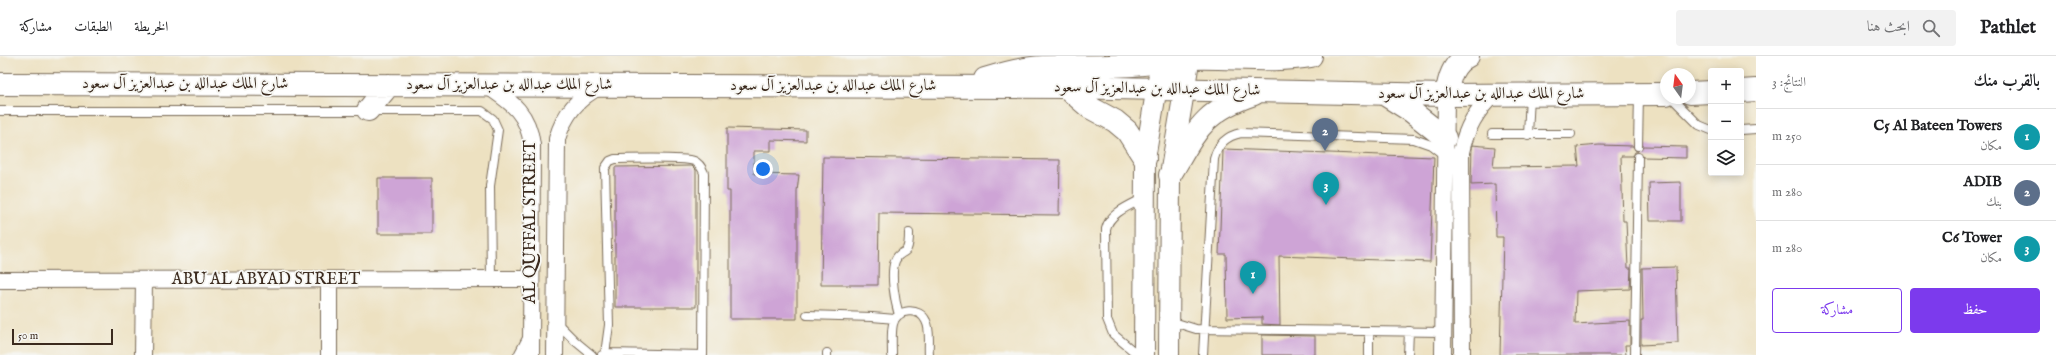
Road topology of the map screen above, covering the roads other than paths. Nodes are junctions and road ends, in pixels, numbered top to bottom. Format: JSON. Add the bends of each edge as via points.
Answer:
{"nodes":[{"id":1,"x":1311,"y":56,"type":"edge"},
{"id":2,"x":1468,"y":56,"type":"edge"},
{"id":3,"x":1176,"y":58,"type":"edge"},
{"id":4,"x":0,"y":84,"type":"edge"},
{"id":5,"x":389,"y":85,"type":"junction"},
{"id":6,"x":486,"y":85,"type":"junction"},
{"id":7,"x":601,"y":86,"type":"junction"},
{"id":8,"x":963,"y":87,"type":"junction"},
{"id":9,"x":1066,"y":87,"type":"junction"},
{"id":10,"x":1157,"y":89,"type":"junction"},
{"id":11,"x":1184,"y":90,"type":"junction"},
{"id":12,"x":1756,"y":90,"type":"edge"},
{"id":13,"x":1262,"y":91,"type":"junction"},
{"id":14,"x":1744,"y":91,"type":"edge"},
{"id":15,"x":1708,"y":92,"type":"edge"},
{"id":16,"x":1696,"y":93,"type":"edge"},
{"id":17,"x":1384,"y":94,"type":"junction"},
{"id":18,"x":1660,"y":94,"type":"edge"},
{"id":19,"x":1446,"y":95,"type":"junction"},
{"id":20,"x":1493,"y":95,"type":"junction"},
{"id":21,"x":1530,"y":95,"type":"junction"},
{"id":22,"x":1639,"y":95,"type":"junction"},
{"id":23,"x":1678,"y":104,"type":"edge"},
{"id":24,"x":368,"y":110,"type":"junction"},
{"id":25,"x":0,"y":111,"type":"edge"},
{"id":26,"x":1708,"y":129,"type":"edge"},
{"id":27,"x":1756,"y":129,"type":"edge"},
{"id":28,"x":1744,"y":130,"type":"edge"},
{"id":29,"x":1492,"y":134,"type":"dead end"},
{"id":30,"x":1528,"y":134,"type":"junction"},
{"id":31,"x":1571,"y":134,"type":"dead end"},
{"id":32,"x":1638,"y":146,"type":"dead end"},
{"id":33,"x":1445,"y":147,"type":"junction"},
{"id":34,"x":531,"y":152,"type":"junction"},
{"id":35,"x":556,"y":157,"type":"junction"},
{"id":36,"x":1638,"y":157,"type":"dead end"},
{"id":37,"x":1145,"y":159,"type":"junction"},
{"id":38,"x":1170,"y":175,"type":"junction"},
{"id":39,"x":1144,"y":197,"type":"junction"},
{"id":40,"x":909,"y":233,"type":"dead end"},
{"id":41,"x":491,"y":279,"type":"junction"},
{"id":42,"x":531,"y":279,"type":"junction"},
{"id":43,"x":0,"y":280,"type":"edge"},
{"id":44,"x":144,"y":280,"type":"junction"},
{"id":45,"x":329,"y":280,"type":"junction"},
{"id":46,"x":807,"y":315,"type":"dead end"},
{"id":47,"x":897,"y":317,"type":"junction"},
{"id":48,"x":555,"y":320,"type":"junction"},
{"id":49,"x":1170,"y":321,"type":"junction"},
{"id":50,"x":1205,"y":329,"type":"junction"},
{"id":51,"x":531,"y":330,"type":"junction"},
{"id":52,"x":1369,"y":331,"type":"junction"},
{"id":53,"x":1409,"y":331,"type":"junction"},
{"id":54,"x":1443,"y":332,"type":"junction"},
{"id":55,"x":603,"y":354,"type":"edge"},
{"id":56,"x":143,"y":355,"type":"edge"},
{"id":57,"x":329,"y":355,"type":"edge"},
{"id":58,"x":518,"y":355,"type":"edge"},
{"id":59,"x":531,"y":355,"type":"edge"},
{"id":60,"x":555,"y":355,"type":"edge"},
{"id":61,"x":592,"y":355,"type":"edge"},
{"id":62,"x":703,"y":355,"type":"edge"},
{"id":63,"x":892,"y":355,"type":"edge"},
{"id":64,"x":929,"y":355,"type":"edge"},
{"id":65,"x":1138,"y":355,"type":"edge"},
{"id":66,"x":1144,"y":355,"type":"edge"},
{"id":67,"x":1169,"y":355,"type":"edge"},
{"id":68,"x":1203,"y":355,"type":"edge"},
{"id":69,"x":1369,"y":355,"type":"edge"},
{"id":70,"x":1408,"y":355,"type":"edge"},
{"id":71,"x":1443,"y":355,"type":"edge"},
{"id":72,"x":1462,"y":355,"type":"edge"},
{"id":73,"x":1635,"y":355,"type":"edge"}],
"edges":[{"from":1,"to":3,"type":"main road","via":[[1289,59],[1218,56]]},
{"from":2,"to":19,"type":"main road","via":[[1460,61],[1452,73]]},
{"from":3,"to":8,"type":"main road","via":[[1041,67],[1001,74]]},
{"from":3,"to":10,"type":"main road","via":[[1180,63],[1171,70]]},
{"from":3,"to":11,"type":"street"},
{"from":4,"to":5,"type":"main road","name":"شارع الملك عبدالله بن عبدالعزيز آل سعود"},
{"from":5,"to":6,"type":"main road","name":"شارع الملك عبدالله بن عبدالعزيز آل سعود"},
{"from":5,"to":24,"type":"main road"},
{"from":6,"to":7,"type":"main road","name":"شارع الملك عبدالله بن عبدالعزيز آل سعود"},
{"from":6,"to":34,"type":"street","name":"AL QUFFAL STREET","via":[[510,101],[520,112],[530,131]]},
{"from":7,"to":8,"type":"main road","name":"شارع الملك عبدالله بن عبدالعزيز آل سعود"},
{"from":7,"to":35,"type":"street","name":"AL QUFFAL STREET","via":[[584,96],[564,118],[557,138]]},
{"from":8,"to":9,"type":"main road","name":"شارع الملك عبدالله بن عبدالعزيز آل سعود"},
{"from":9,"to":10,"type":"main road","name":"شارع الملك عبدالله بن عبدالعزيز آل سعود"},
{"from":9,"to":37,"type":"main road","via":[[1089,107],[1127,131]]},
{"from":10,"to":11,"type":"main road","name":"شارع الملك عبدالله بن عبدالعزيز آل سعود"},
{"from":10,"to":37,"type":"street"},
{"from":11,"to":13,"type":"main road","name":"شارع الملك عبدالله بن عبدالعزيز آل سعود"},
{"from":11,"to":38,"type":"street"},
{"from":12,"to":14,"type":"main road"},
{"from":13,"to":17,"type":"main road","name":"شارع الملك عبدالله بن عبدالعزيز آل سعود"},
{"from":13,"to":38,"type":"main road","via":[[1232,102],[1207,118]]},
{"from":15,"to":16,"type":"main road"},
{"from":17,"to":19,"type":"main road","name":"شارع الملك عبدالله بن عبدالعزيز آل سعود"},
{"from":17,"to":33,"type":"main road","via":[[1411,111]]},
{"from":18,"to":22,"type":"main road","name":"شارع الملك عبدالله بن عبدالعزيز آل سعود"},
{"from":19,"to":20,"type":"main road","name":"شارع الملك عبدالله بن عبدالعزيز آل سعود"},
{"from":19,"to":33,"type":"street"},
{"from":20,"to":21,"type":"main road","name":"شارع الملك عبدالله بن عبدالعزيز آل سعود"},
{"from":20,"to":72,"type":"street","via":[[1473,118],[1461,152]]},
{"from":21,"to":22,"type":"main road","name":"شارع الملك عبدالله بن عبدالعزيز آل سعود"},
{"from":21,"to":30,"type":"lane"},
{"from":22,"to":32,"type":"lane"},
{"from":23,"to":26,"type":"lane","via":[[1699,125]]},
{"from":24,"to":25,"type":"lane"},
{"from":24,"to":41,"type":"lane","via":[[475,110],[482,111],[493,119],[499,136],[490,186]]},
{"from":27,"to":28,"type":"lane"},
{"from":29,"to":30,"type":"lane"},
{"from":30,"to":31,"type":"lane"},
{"from":33,"to":50,"type":"lane","via":[[1414,139],[1249,133],[1228,137],[1218,146],[1214,160]]},
{"from":33,"to":54,"type":"street"},
{"from":34,"to":35,"type":"street","via":[[545,149]]},
{"from":34,"to":42,"type":"street","name":"AL QUFFAL STREET"},
{"from":35,"to":48,"type":"street","name":"AL QUFFAL STREET"},
{"from":36,"to":73,"type":"lane"},
{"from":37,"to":39,"type":"street"},
{"from":38,"to":49,"type":"street"},
{"from":39,"to":65,"type":"lane","via":[[1113,216],[1106,229],[1107,319],[1113,334]]},
{"from":39,"to":66,"type":"street"},
{"from":40,"to":47,"type":"lane","via":[[907,251],[897,258],[894,264]]},
{"from":41,"to":42,"type":"street","name":"ABU AL ABYAD STREET"},
{"from":41,"to":45,"type":"street","name":"ABU AL ABYAD STREET"},
{"from":42,"to":51,"type":"street","name":"AL QUFFAL STREET"},
{"from":43,"to":44,"type":"street","name":"ABU AL ABYAD STREET"},
{"from":44,"to":45,"type":"street","name":"ABU AL ABYAD STREET"},
{"from":44,"to":56,"type":"street"},
{"from":45,"to":57,"type":"street"},
{"from":46,"to":47,"type":"lane"},
{"from":47,"to":63,"type":"lane","via":[[893,325]]},
{"from":47,"to":64,"type":"lane","via":[[903,312],[914,311],[924,317],[928,327]]},
{"from":48,"to":60,"type":"street","name":"AL QUFFAL STREET"},
{"from":48,"to":61,"type":"lane"},
{"from":49,"to":50,"type":"lane","via":[[1186,328]]},
{"from":49,"to":67,"type":"street"},
{"from":50,"to":52,"type":"lane"},
{"from":50,"to":68,"type":"lane"},
{"from":51,"to":58,"type":"lane"},
{"from":51,"to":59,"type":"street","name":"AL QUFFAL STREET"},
{"from":52,"to":53,"type":"lane"},
{"from":52,"to":69,"type":"lane"},
{"from":53,"to":54,"type":"lane"},
{"from":53,"to":70,"type":"lane"},
{"from":54,"to":71,"type":"street"},
{"from":55,"to":62,"type":"lane"},
{"from":55,"to":62,"type":"lane","via":[[609,325],[605,168],[615,159],[675,163],[693,161],[700,165],[704,173]]}]}
